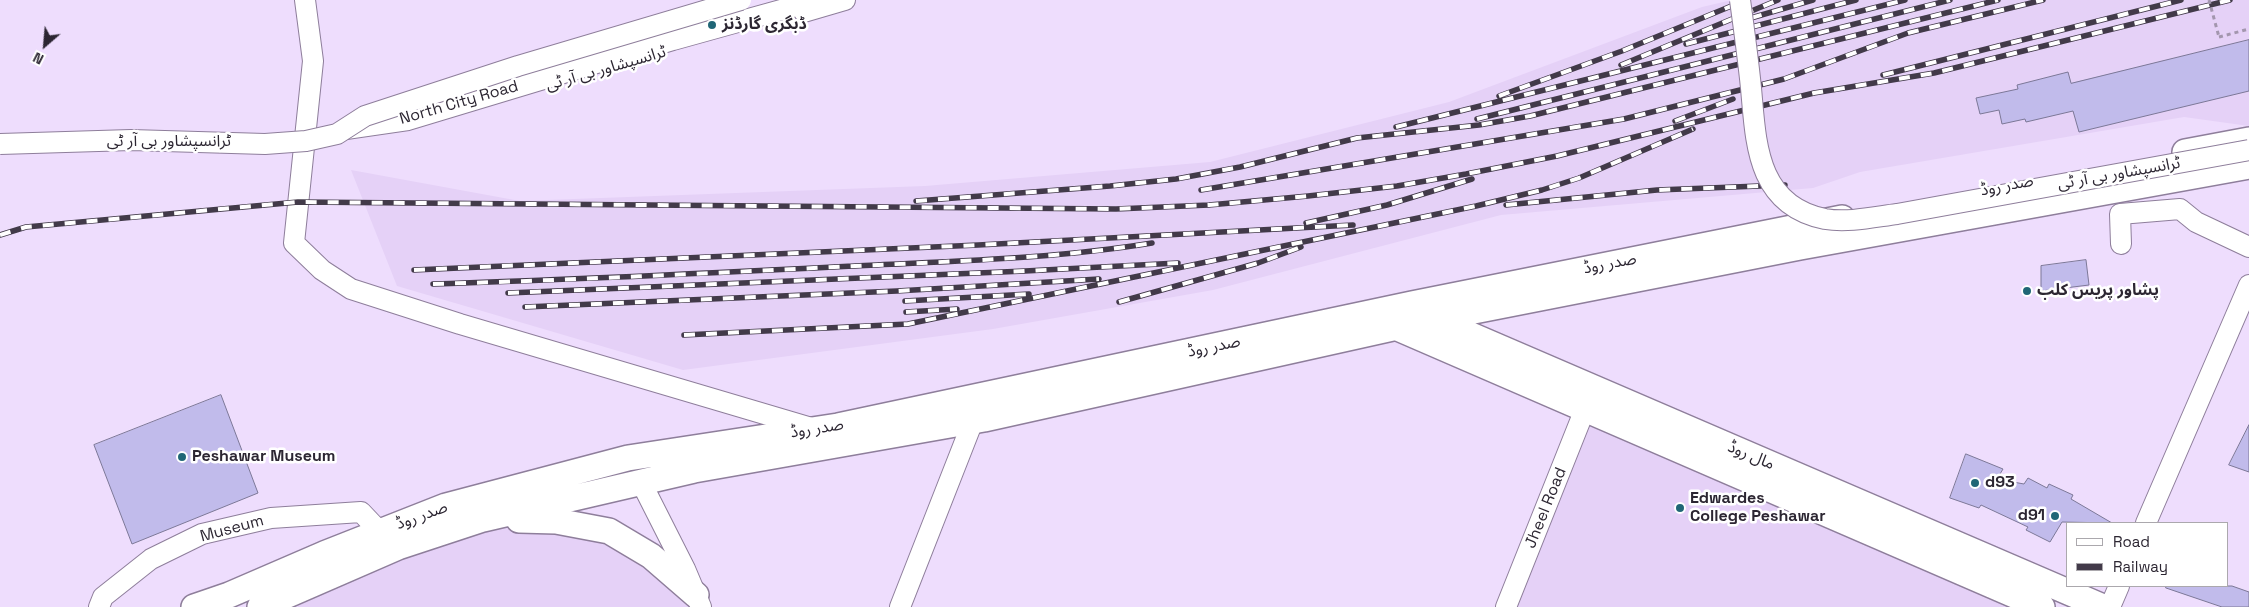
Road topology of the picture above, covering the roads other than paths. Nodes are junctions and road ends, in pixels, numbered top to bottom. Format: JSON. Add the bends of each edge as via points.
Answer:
{"nodes":[{"id":1,"x":306,"y":0,"type":"edge"},
{"id":2,"x":741,"y":0,"type":"edge"},
{"id":3,"x":817,"y":0,"type":"edge"},
{"id":4,"x":845,"y":0,"type":"edge"},
{"id":5,"x":1740,"y":0,"type":"edge"},
{"id":6,"x":337,"y":134,"type":"junction"},
{"id":7,"x":306,"y":136,"type":"junction"},
{"id":8,"x":2249,"y":140,"type":"edge"},
{"id":9,"x":0,"y":145,"type":"edge"},
{"id":10,"x":2249,"y":150,"type":"edge"},
{"id":11,"x":2249,"y":166,"type":"edge"},
{"id":12,"x":2121,"y":244,"type":"dead end"},
{"id":13,"x":2249,"y":247,"type":"edge"},
{"id":14,"x":2249,"y":285,"type":"edge"},
{"id":15,"x":1360,"y":315,"type":"joint"},
{"id":16,"x":1397,"y":317,"type":"junction"},
{"id":17,"x":1433,"y":319,"type":"junction"},
{"id":18,"x":2241,"y":324,"type":"edge"},
{"id":19,"x":1585,"y":409,"type":"junction"},
{"id":20,"x":973,"y":421,"type":"junction"},
{"id":21,"x":819,"y":430,"type":"junction"},
{"id":22,"x":641,"y":482,"type":"junction"},
{"id":23,"x":483,"y":519,"type":"junction"},
{"id":24,"x":2146,"y":522,"type":"edge"},
{"id":25,"x":380,"y":532,"type":"junction"},
{"id":26,"x":2119,"y":587,"type":"edge"},
{"id":27,"x":699,"y":601,"type":"edge"},
{"id":28,"x":99,"y":607,"type":"edge"},
{"id":29,"x":194,"y":607,"type":"edge"},
{"id":30,"x":260,"y":607,"type":"edge"},
{"id":31,"x":900,"y":607,"type":"edge"},
{"id":32,"x":1506,"y":607,"type":"edge"},
{"id":33,"x":2042,"y":607,"type":"edge"},
{"id":34,"x":2103,"y":607,"type":"edge"},
{"id":35,"x":2110,"y":607,"type":"edge"}],
"edges":[{"from":1,"to":7,"type":"street","via":[[313,61]]},
{"from":2,"to":6,"type":"street","name":"ٹرانسپشاور بی آر ٹی","bridge":true,"via":[[518,66],[374,113]]},
{"from":3,"to":7,"type":"street","name":"North City Road","via":[[408,120]]},
{"from":4,"to":6,"type":"street","name":"ٹرانسپشاور بی آر ٹی","via":[[377,135]]},
{"from":5,"to":10,"type":"street","name":"ٹرانسپشاور بی آر ٹی","bridge":true,"via":[[1754,129],[1763,168],[1784,198],[1796,207],[1824,218],[1839,220],[1897,214]]},
{"from":6,"to":9,"type":"street","name":"ٹرانسپشاور بی آر ٹی","bridge":true,"via":[[289,144],[131,140]]},
{"from":7,"to":9,"type":"street","name":"North City Road"},
{"from":7,"to":21,"type":"street","via":[[294,243],[322,270],[351,289]]},
{"from":8,"to":16,"type":"main road","name":"صدر روڈ","via":[[1784,229]]},
{"from":11,"to":17,"type":"main road","name":"صدر روڈ","via":[[1800,247]]},
{"from":12,"to":13,"type":"street","via":[[2120,214],[2180,209],[2196,222]]},
{"from":14,"to":18,"type":"street"},
{"from":15,"to":16,"type":"main road","name":"مال روڈ"},
{"from":15,"to":21,"type":"main road","name":"صدر روڈ"},
{"from":16,"to":17,"type":"main road","name":"صدر روڈ"},
{"from":16,"to":19,"type":"main road","name":"مال روڈ"},
{"from":16,"to":20,"type":"main road","name":"صدر روڈ"},
{"from":17,"to":34,"type":"main road","name":"مال روڈ"},
{"from":18,"to":24,"type":"street"},
{"from":19,"to":32,"type":"street","name":"Jheel Road"},
{"from":19,"to":33,"type":"main road","name":"مال روڈ"},
{"from":20,"to":22,"type":"main road","name":"صدر روڈ","via":[[811,448]]},
{"from":20,"to":31,"type":"street"},
{"from":21,"to":25,"type":"main road","name":"صدر روڈ","via":[[628,458],[446,506]]},
{"from":22,"to":23,"type":"main road","name":"صدر روڈ"},
{"from":22,"to":27,"type":"street"},
{"from":23,"to":27,"type":"main road","via":[[556,521],[609,531],[651,556]]},
{"from":23,"to":30,"type":"main road","name":"صدر روڈ","via":[[398,547]]},
{"from":25,"to":28,"type":"street","name":"Museum","via":[[361,512],[271,518],[202,534],[151,559],[103,597]]},
{"from":25,"to":29,"type":"main road","name":"صدر روڈ"},
{"from":26,"to":35,"type":"street"}]}
